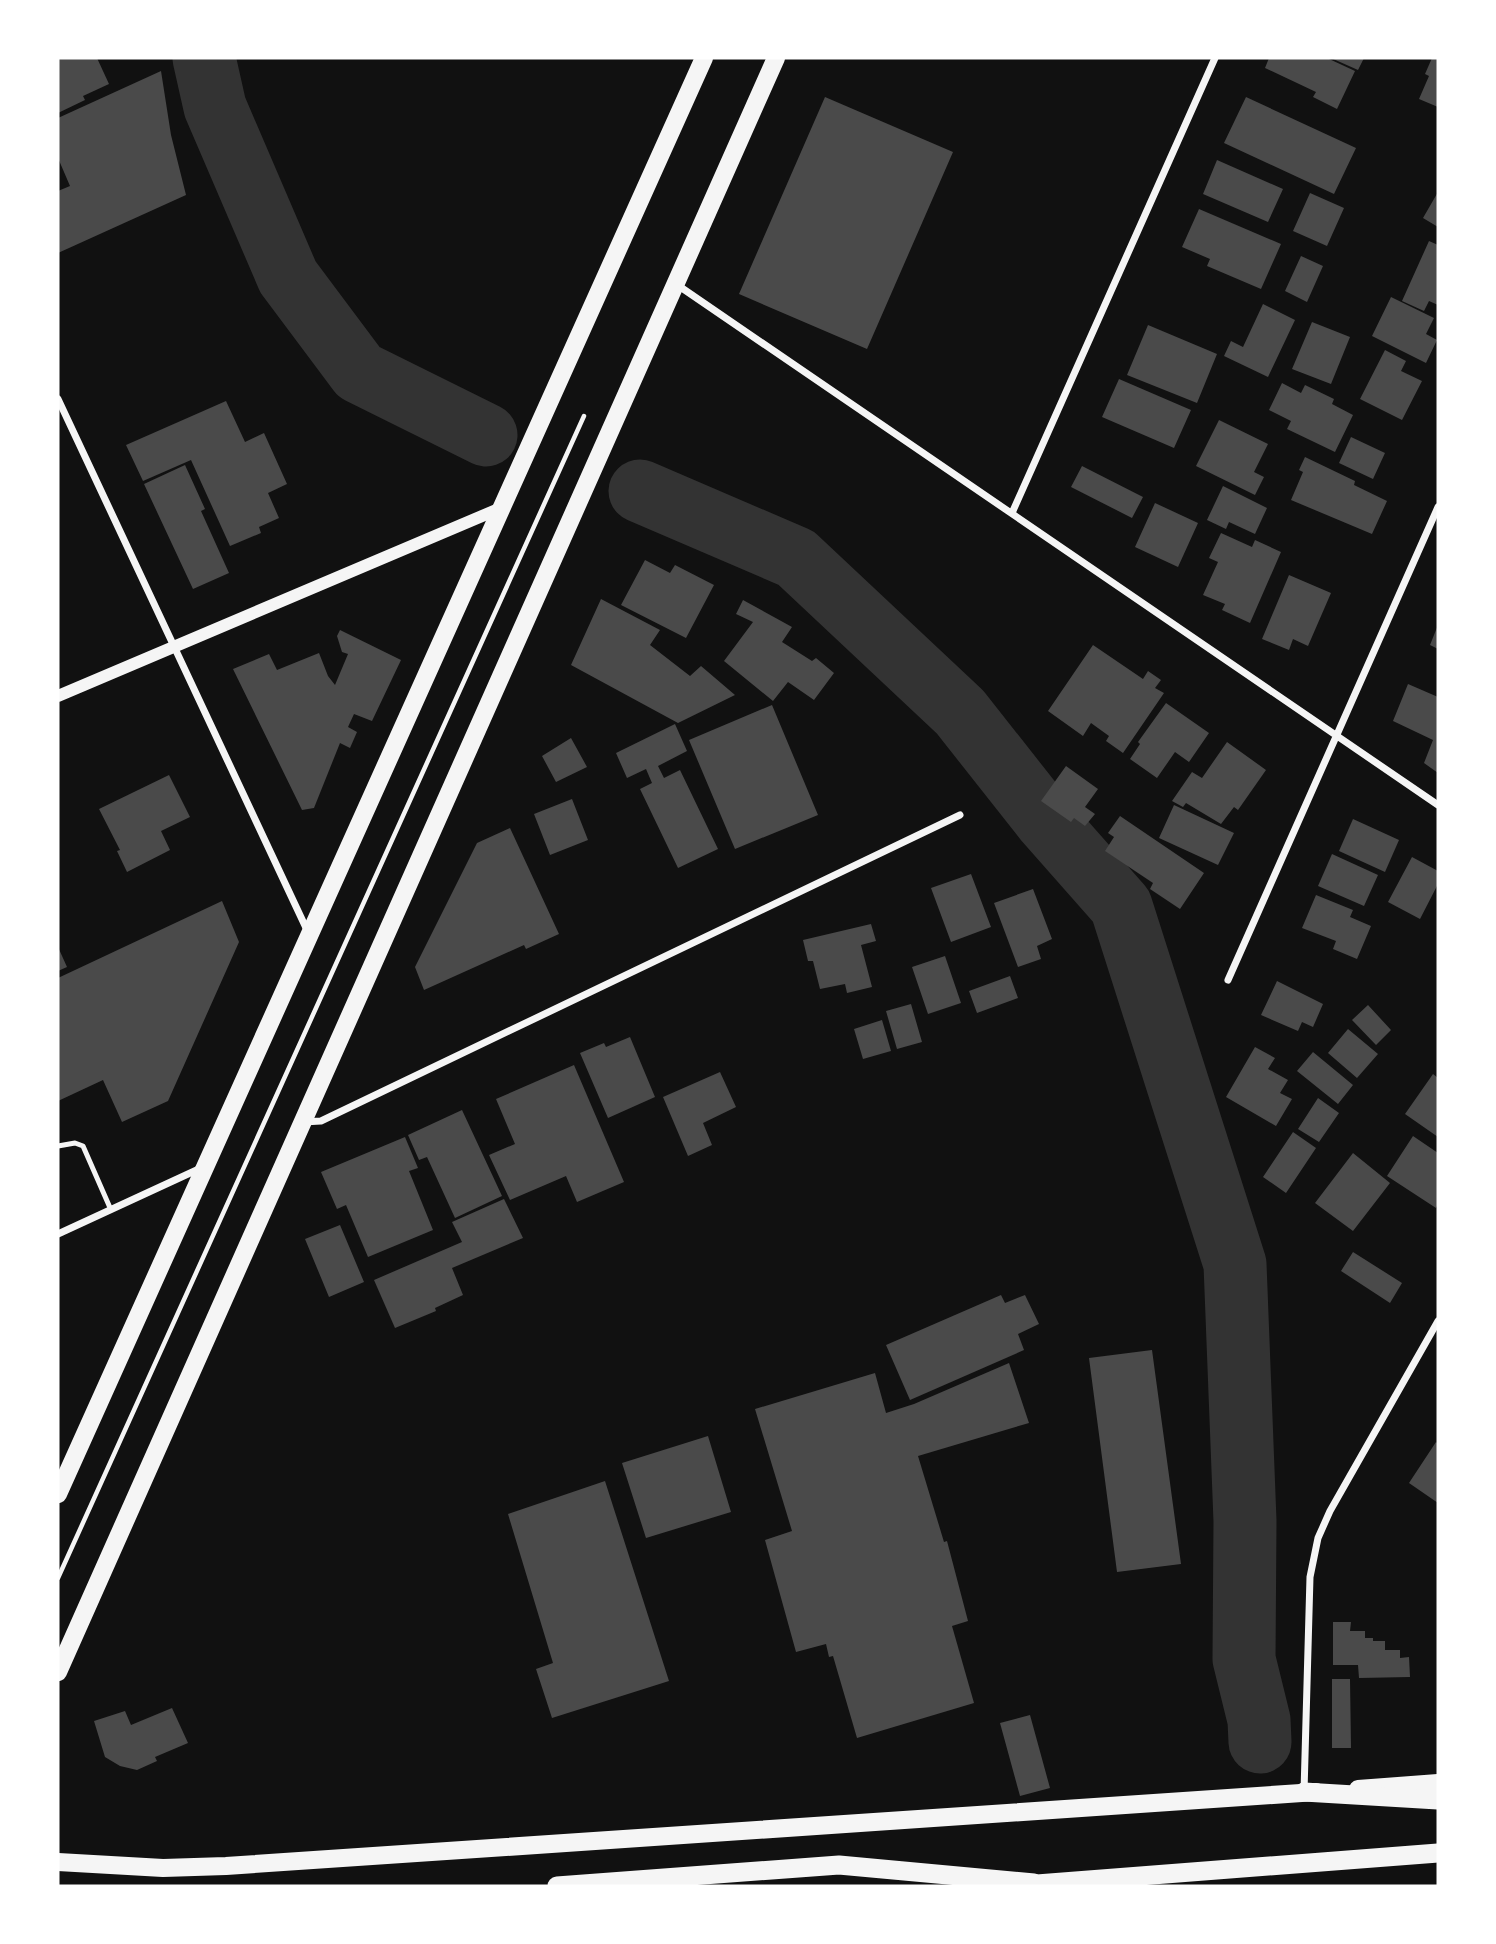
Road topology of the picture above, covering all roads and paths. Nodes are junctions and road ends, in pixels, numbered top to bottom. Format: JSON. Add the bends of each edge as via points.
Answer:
{"nodes":[{"id":1,"x":704,"y":58,"type":"edge"},
{"id":2,"x":776,"y":58,"type":"edge"},
{"id":3,"x":1215,"y":58,"type":"edge"},
{"id":4,"x":676,"y":283,"type":"junction"},
{"id":5,"x":58,"y":399,"type":"edge"},
{"id":6,"x":586,"y":412,"type":"dead end"},
{"id":7,"x":1438,"y":507,"type":"edge"},
{"id":8,"x":502,"y":508,"type":"junction"},
{"id":9,"x":1012,"y":513,"type":"junction"},
{"id":10,"x":174,"y":646,"type":"junction"},
{"id":11,"x":58,"y":696,"type":"edge"},
{"id":12,"x":1336,"y":735,"type":"junction"},
{"id":13,"x":1438,"y":805,"type":"edge"},
{"id":14,"x":960,"y":815,"type":"dead end"},
{"id":15,"x":310,"y":934,"type":"junction"},
{"id":16,"x":1228,"y":980,"type":"dead end"},
{"id":17,"x":303,"y":1122,"type":"junction"},
{"id":18,"x":58,"y":1146,"type":"edge"},
{"id":19,"x":205,"y":1166,"type":"junction"},
{"id":20,"x":111,"y":1210,"type":"junction"},
{"id":21,"x":58,"y":1234,"type":"edge"},
{"id":22,"x":1438,"y":1321,"type":"edge"},
{"id":23,"x":58,"y":1494,"type":"edge"},
{"id":24,"x":58,"y":1578,"type":"edge"},
{"id":25,"x":58,"y":1672,"type":"edge"},
{"id":26,"x":1438,"y":1783,"type":"edge"},
{"id":27,"x":1304,"y":1792,"type":"junction"},
{"id":28,"x":1438,"y":1800,"type":"edge"},
{"id":29,"x":1438,"y":1853,"type":"edge"},
{"id":30,"x":58,"y":1862,"type":"edge"},
{"id":31,"x":1026,"y":1885,"type":"edge"},
{"id":32,"x":557,"y":1886,"type":"edge"}],
"edges":[{"from":1,"to":8,"type":"main road"},
{"from":2,"to":4,"type":"main road"},
{"from":3,"to":9,"type":"street"},
{"from":4,"to":9,"type":"street"},
{"from":4,"to":17,"type":"main road"},
{"from":5,"to":10,"type":"street"},
{"from":6,"to":24,"type":"path"},
{"from":7,"to":12,"type":"street"},
{"from":8,"to":10,"type":"street"},
{"from":8,"to":15,"type":"main road"},
{"from":9,"to":12,"type":"street"},
{"from":10,"to":11,"type":"street"},
{"from":10,"to":15,"type":"street"},
{"from":12,"to":13,"type":"street"},
{"from":12,"to":16,"type":"street"},
{"from":14,"to":17,"type":"street","via":[[321,1121]]},
{"from":15,"to":19,"type":"main road"},
{"from":17,"to":25,"type":"main road"},
{"from":18,"to":20,"type":"lane","via":[[83,1146]]},
{"from":19,"to":20,"type":"street"},
{"from":19,"to":23,"type":"main road"},
{"from":20,"to":21,"type":"street"},
{"from":22,"to":27,"type":"street","via":[[1318,1538],[1310,1577]]},
{"from":26,"to":27,"type":"main road"},
{"from":27,"to":28,"type":"highway"},
{"from":27,"to":30,"type":"main road","via":[[226,1867]]},
{"from":29,"to":31,"type":"highway"},
{"from":31,"to":32,"type":"highway","via":[[838,1865]]}]}
